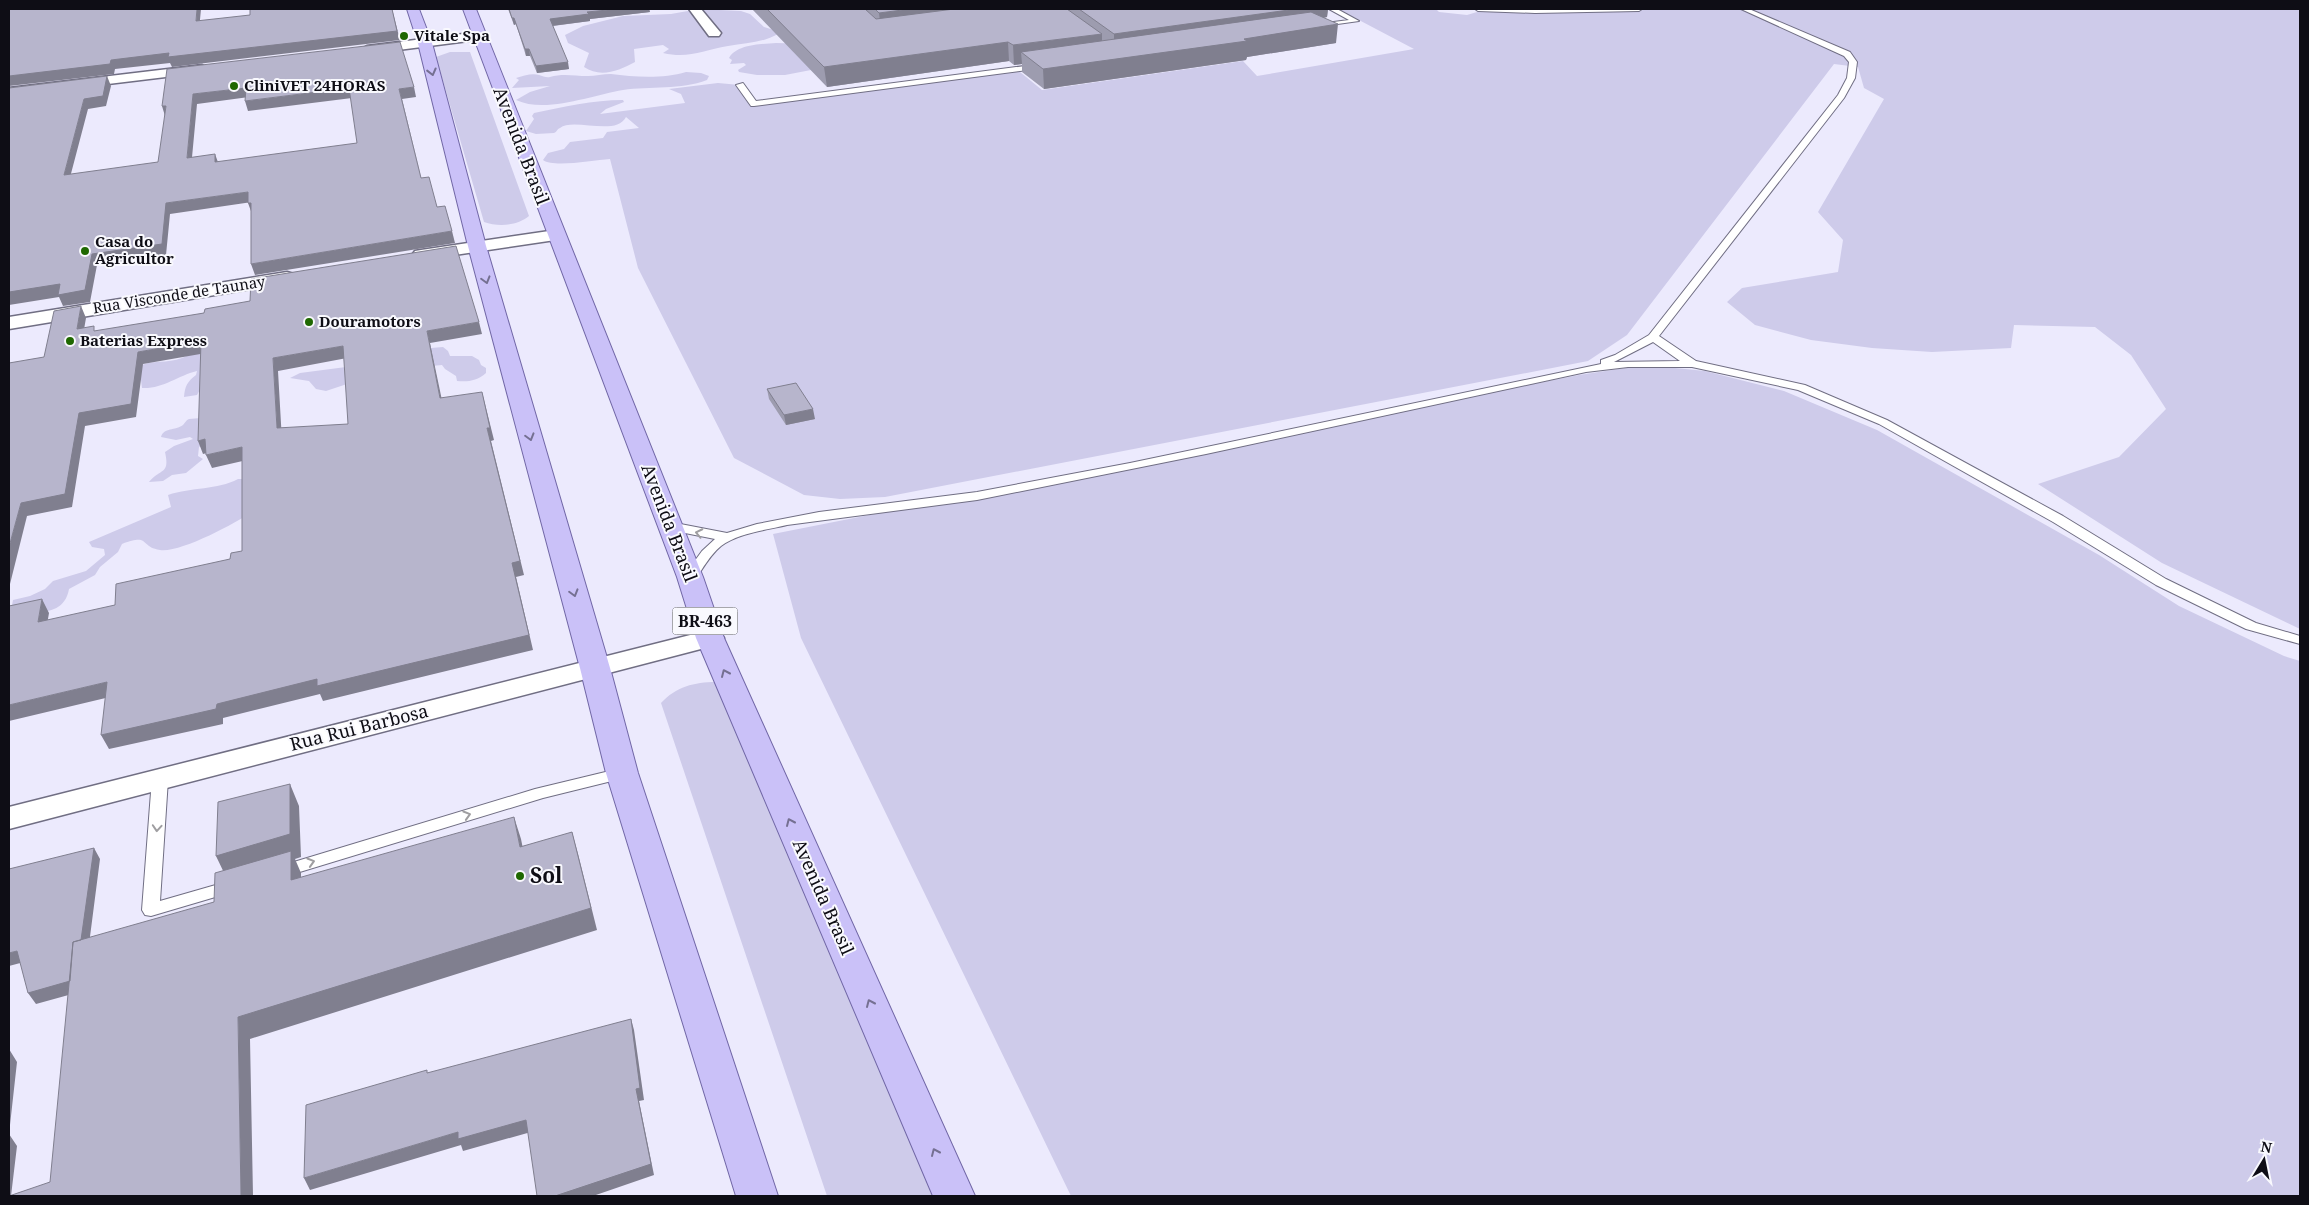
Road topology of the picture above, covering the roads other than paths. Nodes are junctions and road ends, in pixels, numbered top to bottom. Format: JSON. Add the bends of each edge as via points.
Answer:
{"nodes":[{"id":1,"x":413,"y":9,"type":"edge"},
{"id":2,"x":469,"y":9,"type":"edge"},
{"id":3,"x":695,"y":9,"type":"edge"},
{"id":4,"x":1332,"y":9,"type":"edge"},
{"id":5,"x":1478,"y":9,"type":"edge"},
{"id":6,"x":1639,"y":9,"type":"edge"},
{"id":7,"x":1744,"y":9,"type":"edge"},
{"id":8,"x":1307,"y":28,"type":"edge"},
{"id":9,"x":714,"y":33,"type":"dead end"},
{"id":10,"x":479,"y":36,"type":"junction"},
{"id":11,"x":425,"y":43,"type":"junction"},
{"id":12,"x":355,"y":51,"type":"edge"},
{"id":13,"x":1045,"y":65,"type":"edge"},
{"id":14,"x":217,"y":68,"type":"edge"},
{"id":15,"x":740,"y":85,"type":"dead end"},
{"id":16,"x":9,"y":92,"type":"edge"},
{"id":17,"x":556,"y":235,"type":"junction"},
{"id":18,"x":477,"y":246,"type":"junction"},
{"id":19,"x":399,"y":259,"type":"edge"},
{"id":20,"x":301,"y":275,"type":"edge"},
{"id":21,"x":9,"y":324,"type":"edge"},
{"id":22,"x":1653,"y":337,"type":"junction"},
{"id":23,"x":1692,"y":364,"type":"junction"},
{"id":24,"x":1586,"y":370,"type":"junction"},
{"id":25,"x":670,"y":526,"type":"junction"},
{"id":26,"x":728,"y":537,"type":"junction"},
{"id":27,"x":690,"y":577,"type":"junction"},
{"id":28,"x":710,"y":638,"type":"junction"},
{"id":29,"x":2300,"y":640,"type":"edge"},
{"id":30,"x":596,"y":668,"type":"junction"},
{"id":31,"x":622,"y":773,"type":"junction"},
{"id":32,"x":160,"y":780,"type":"junction"},
{"id":33,"x":9,"y":818,"type":"edge"},
{"id":34,"x":266,"y":876,"type":"edge"},
{"id":35,"x":246,"y":882,"type":"edge"},
{"id":36,"x":757,"y":1196,"type":"edge"},
{"id":37,"x":954,"y":1196,"type":"edge"}],
"edges":[{"from":1,"to":11,"type":"main road"},
{"from":2,"to":10,"type":"main road","name":"Avenida Brasil","number":"BR-463"},
{"from":3,"to":9,"type":"street"},
{"from":4,"to":8,"type":"lane","via":[[1356,21]]},
{"from":5,"to":6,"type":"lane"},
{"from":7,"to":22,"type":"lane","via":[[1847,54],[1853,62],[1851,78]]},
{"from":10,"to":11,"type":"street"},
{"from":10,"to":17,"type":"main road","name":"Avenida Brasil","number":"BR-463"},
{"from":11,"to":12,"type":"street"},
{"from":11,"to":18,"type":"main road","one_way":true},
{"from":13,"to":15,"type":"lane","via":[[754,104]]},
{"from":14,"to":16,"type":"street"},
{"from":17,"to":18,"type":"street"},
{"from":17,"to":25,"type":"main road","name":"Avenida Brasil","number":"BR-463"},
{"from":18,"to":19,"type":"street"},
{"from":18,"to":30,"type":"main road","one_way":true},
{"from":20,"to":21,"type":"street","name":"Rua Visconde de Taunay"},
{"from":22,"to":23,"type":"lane"},
{"from":22,"to":24,"type":"lane","via":[[1620,357]]},
{"from":23,"to":24,"type":"lane","via":[[1628,364]]},
{"from":23,"to":29,"type":"lane","via":[[1801,388],[1883,422],[2058,519],[2161,582],[2251,626]]},
{"from":24,"to":26,"type":"lane","via":[[974,496],[808,519]]},
{"from":26,"to":25,"type":"lane","one_way":true},
{"from":25,"to":27,"type":"main road","name":"Avenida Brasil","number":"BR-463"},
{"from":26,"to":27,"type":"lane","via":[[706,555]]},
{"from":27,"to":28,"type":"main road","name":"Avenida Brasil","number":"BR-463"},
{"from":28,"to":30,"type":"street","name":"Rua Rui Barbosa"},
{"from":37,"to":28,"type":"main road","name":"Avenida Brasil","number":"BR-463","one_way":true},
{"from":30,"to":31,"type":"main road"},
{"from":30,"to":32,"type":"street","name":"Rua Rui Barbosa"},
{"from":34,"to":31,"type":"lane","one_way":true,"via":[[541,793]]},
{"from":31,"to":36,"type":"main road"},
{"from":32,"to":33,"type":"street","name":"Rua Rui Barbosa"},
{"from":32,"to":35,"type":"lane","one_way":true,"via":[[151,910]]}]}
